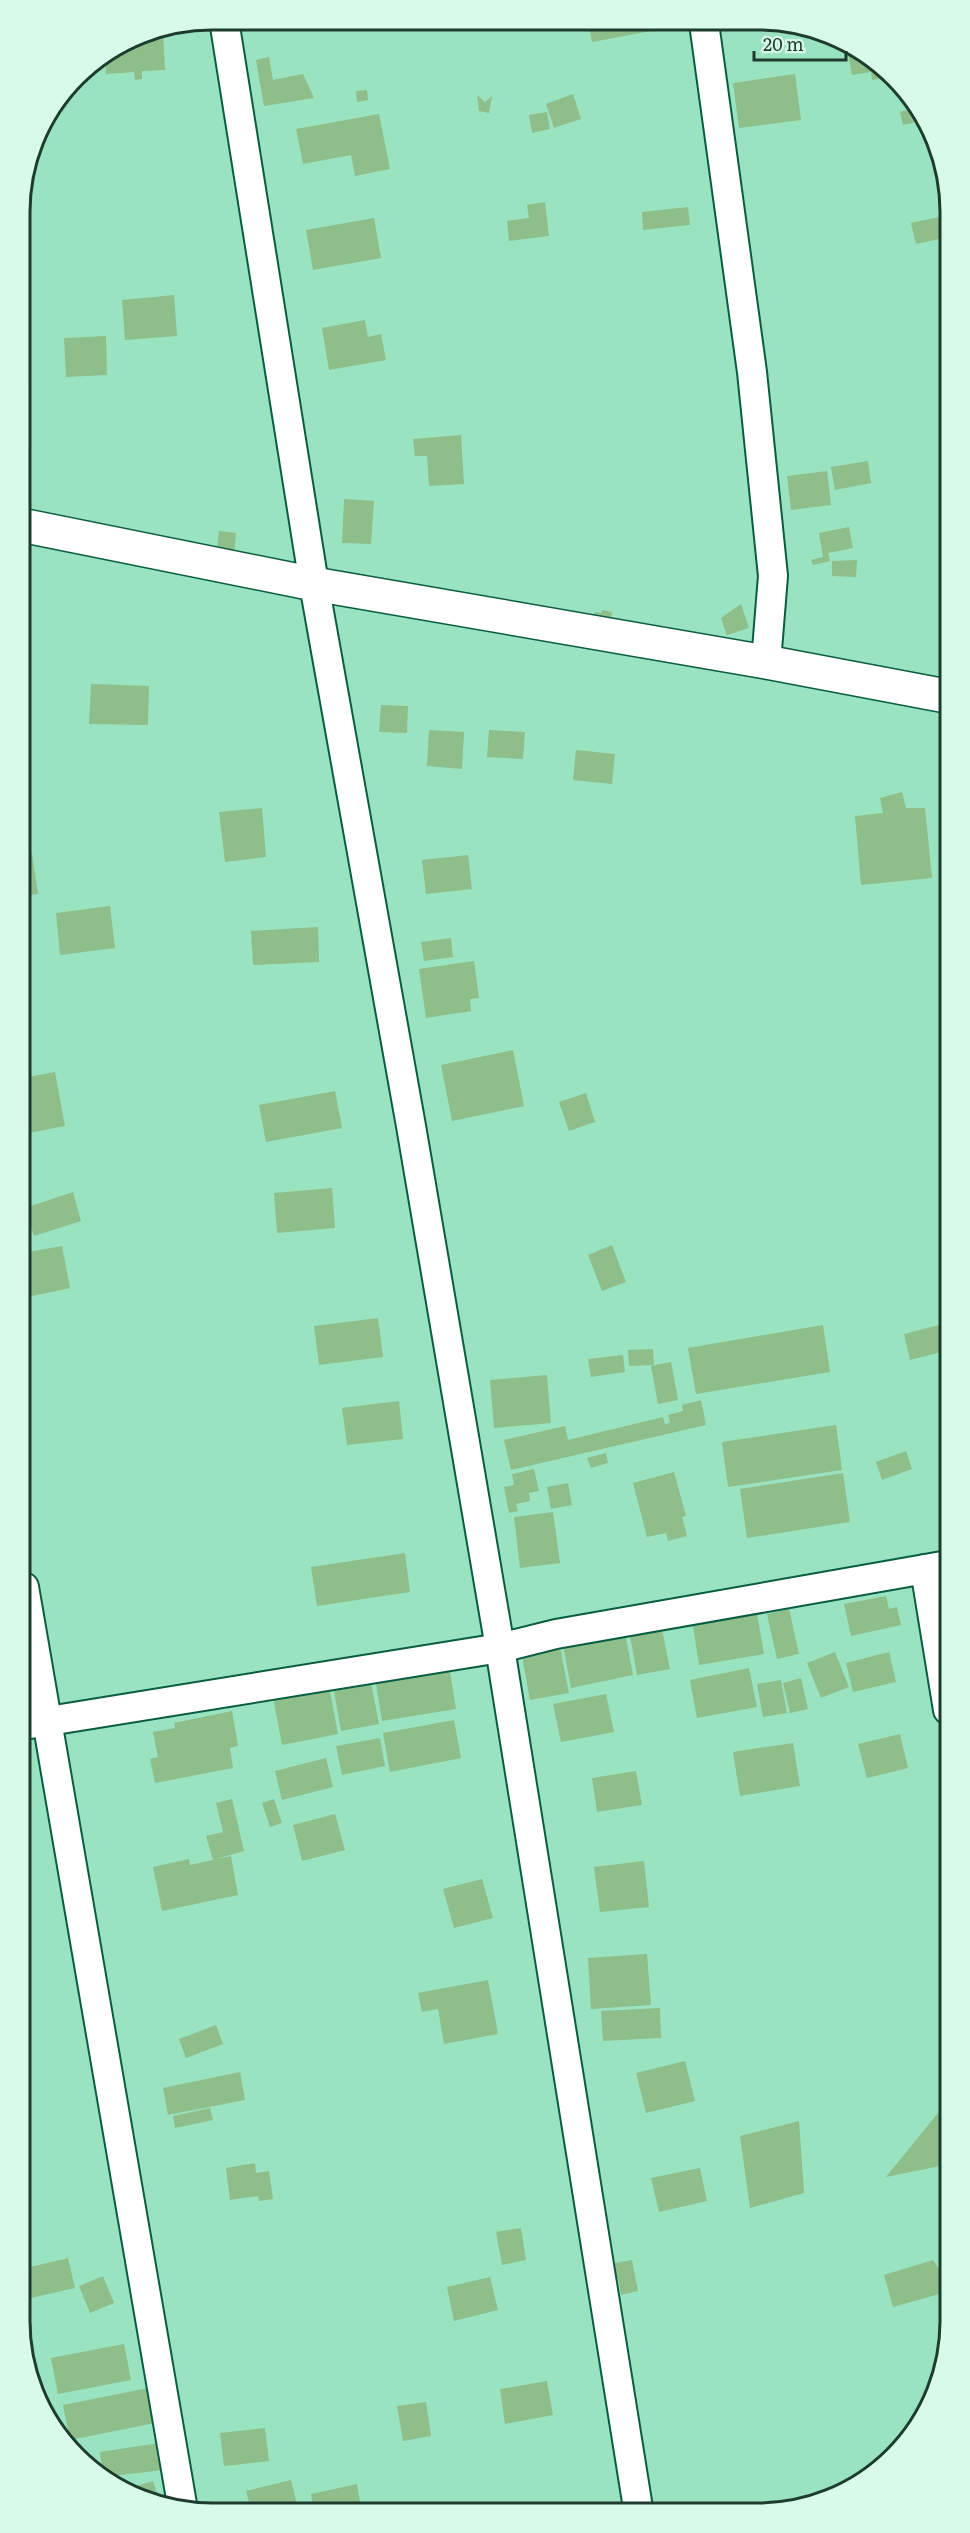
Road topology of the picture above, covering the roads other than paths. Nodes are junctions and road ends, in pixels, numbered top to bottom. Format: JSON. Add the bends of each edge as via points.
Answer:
{"nodes":[{"id":1,"x":226,"y":30,"type":"edge"},
{"id":2,"x":705,"y":30,"type":"edge"},
{"id":3,"x":30,"y":527,"type":"edge"},
{"id":4,"x":314,"y":584,"type":"junction"},
{"id":5,"x":766,"y":662,"type":"junction"},
{"id":6,"x":940,"y":695,"type":"edge"},
{"id":7,"x":937,"y":1567,"type":"edge"},
{"id":8,"x":940,"y":1606,"type":"edge"},
{"id":9,"x":500,"y":1648,"type":"junction"},
{"id":10,"x":30,"y":1655,"type":"edge"},
{"id":11,"x":36,"y":1723,"type":"edge"},
{"id":12,"x":181,"y":2501,"type":"edge"},
{"id":13,"x":637,"y":2503,"type":"edge"}],
"edges":[{"from":1,"to":4,"type":"street"},
{"from":2,"to":5,"type":"street","via":[[752,372],[772,565]]},
{"from":3,"to":4,"type":"main road"},
{"from":4,"to":5,"type":"main road"},
{"from":4,"to":9,"type":"street"},
{"from":5,"to":6,"type":"main road"},
{"from":7,"to":8,"type":"street"},
{"from":7,"to":9,"type":"street","via":[[556,1634]]},
{"from":9,"to":11,"type":"street"},
{"from":9,"to":13,"type":"street"},
{"from":10,"to":11,"type":"street"},
{"from":11,"to":12,"type":"street"}]}
